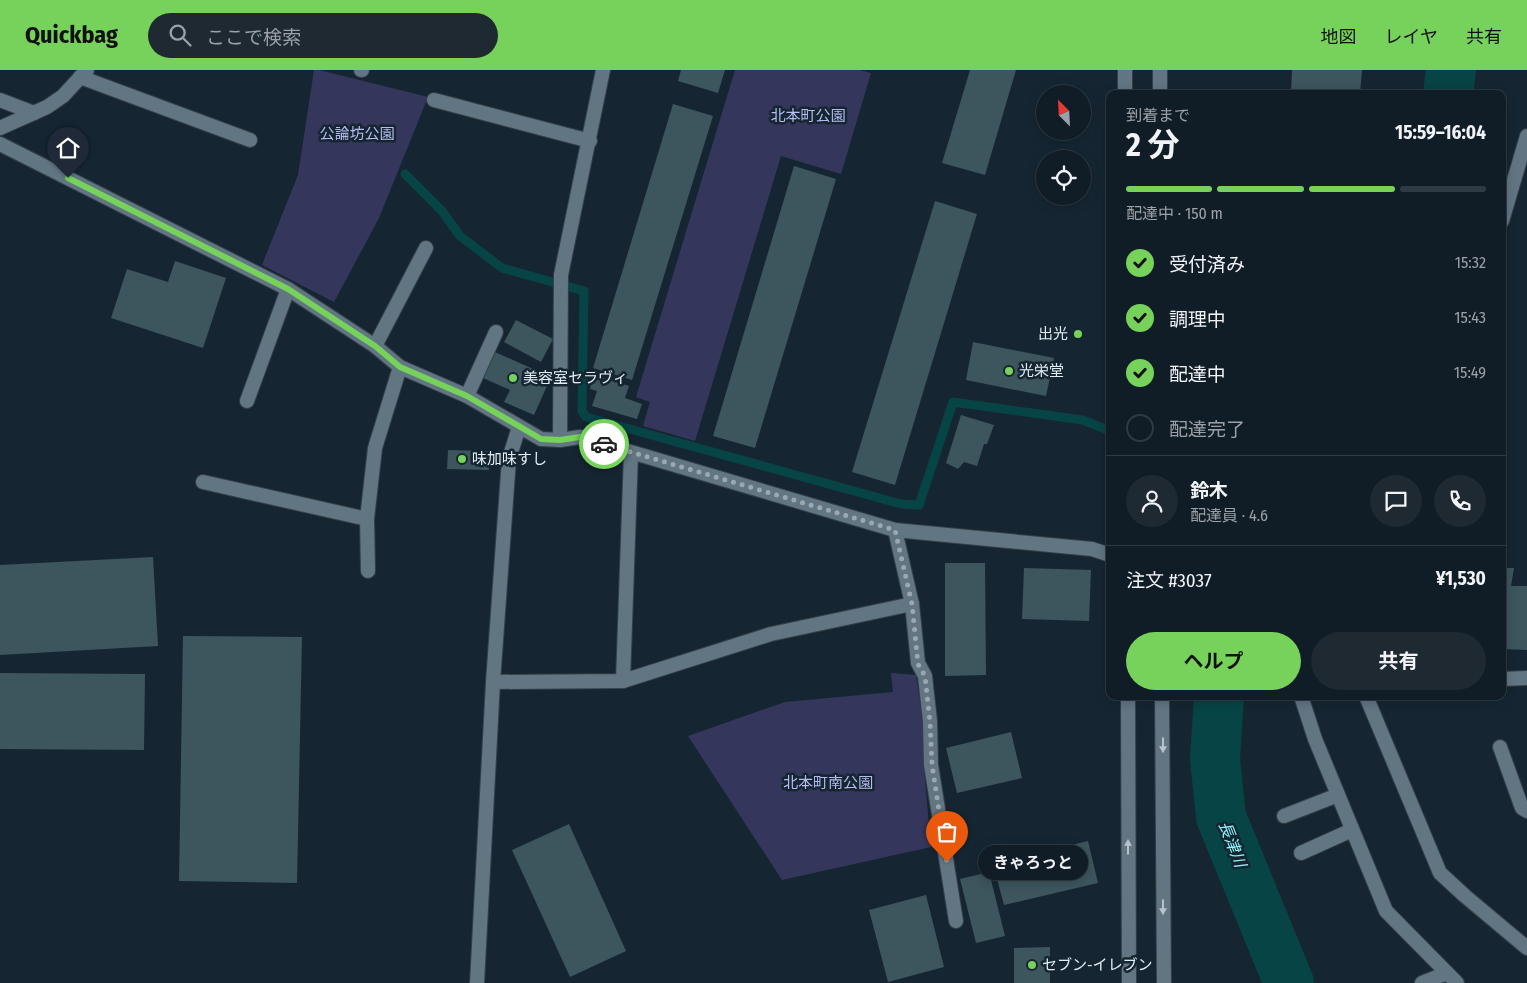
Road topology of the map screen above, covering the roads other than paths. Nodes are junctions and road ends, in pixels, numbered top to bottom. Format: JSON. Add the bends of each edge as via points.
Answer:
{"nodes":[{"id":1,"x":604,"y":70,"type":"edge"},
{"id":2,"x":1125,"y":70,"type":"edge"},
{"id":3,"x":1160,"y":70,"type":"edge"},
{"id":4,"x":83,"y":74,"type":"edge"},
{"id":5,"x":1125,"y":90,"type":"edge"},
{"id":6,"x":1160,"y":90,"type":"edge"},
{"id":7,"x":0,"y":100,"type":"edge"},
{"id":8,"x":434,"y":100,"type":"dead end"},
{"id":9,"x":34,"y":113,"type":"junction"},
{"id":10,"x":0,"y":128,"type":"edge"},
{"id":11,"x":1527,"y":136,"type":"edge"},
{"id":12,"x":250,"y":140,"type":"dead end"},
{"id":13,"x":590,"y":141,"type":"junction"},
{"id":14,"x":0,"y":144,"type":"edge"},
{"id":15,"x":1506,"y":207,"type":"edge"},
{"id":16,"x":426,"y":248,"type":"dead end"},
{"id":17,"x":288,"y":289,"type":"junction"},
{"id":18,"x":496,"y":332,"type":"dead end"},
{"id":19,"x":375,"y":346,"type":"junction"},
{"id":20,"x":400,"y":367,"type":"junction"},
{"id":21,"x":467,"y":396,"type":"junction"},
{"id":22,"x":247,"y":401,"type":"dead end"},
{"id":23,"x":519,"y":427,"type":"junction"},
{"id":24,"x":560,"y":440,"type":"junction"},
{"id":25,"x":631,"y":453,"type":"junction"},
{"id":26,"x":203,"y":482,"type":"dead end"},
{"id":27,"x":367,"y":519,"type":"junction"},
{"id":28,"x":895,"y":530,"type":"junction"},
{"id":29,"x":1106,"y":554,"type":"edge"},
{"id":30,"x":368,"y":571,"type":"dead end"},
{"id":31,"x":912,"y":604,"type":"junction"},
{"id":32,"x":1527,"y":678,"type":"edge"},
{"id":33,"x":1506,"y":679,"type":"edge"},
{"id":34,"x":623,"y":681,"type":"junction"},
{"id":35,"x":493,"y":682,"type":"junction"},
{"id":36,"x":1128,"y":700,"type":"edge"},
{"id":37,"x":1162,"y":700,"type":"edge"},
{"id":38,"x":1302,"y":700,"type":"edge"},
{"id":39,"x":1368,"y":700,"type":"edge"},
{"id":40,"x":1500,"y":747,"type":"dead end"},
{"id":41,"x":1338,"y":794,"type":"junction"},
{"id":42,"x":1527,"y":811,"type":"edge"},
{"id":43,"x":1284,"y":816,"type":"dead end"},
{"id":44,"x":1352,"y":830,"type":"junction"},
{"id":45,"x":1302,"y":853,"type":"dead end"},
{"id":46,"x":956,"y":921,"type":"dead end"},
{"id":47,"x":1527,"y":948,"type":"edge"},
{"id":48,"x":1447,"y":973,"type":"junction"},
{"id":49,"x":477,"y":983,"type":"edge"},
{"id":50,"x":1129,"y":983,"type":"edge"},
{"id":51,"x":1164,"y":983,"type":"edge"},
{"id":52,"x":1422,"y":983,"type":"edge"},
{"id":53,"x":1457,"y":983,"type":"edge"}],
"edges":[{"from":1,"to":13,"type":"street"},
{"from":2,"to":5,"type":"street"},
{"from":3,"to":6,"type":"street"},
{"from":4,"to":9,"type":"street","via":[[63,96]]},
{"from":4,"to":12,"type":"street"},
{"from":7,"to":9,"type":"street"},
{"from":8,"to":13,"type":"street"},
{"from":9,"to":10,"type":"street"},
{"from":11,"to":15,"type":"street"},
{"from":13,"to":24,"type":"street","via":[[561,275]]},
{"from":14,"to":17,"type":"street"},
{"from":16,"to":19,"type":"street"},
{"from":17,"to":19,"type":"street"},
{"from":17,"to":22,"type":"street"},
{"from":18,"to":21,"type":"street"},
{"from":19,"to":20,"type":"street"},
{"from":20,"to":21,"type":"street"},
{"from":20,"to":27,"type":"street","via":[[375,448]]},
{"from":21,"to":23,"type":"street"},
{"from":23,"to":24,"type":"street","via":[[541,439]]},
{"from":23,"to":35,"type":"street","via":[[509,459]]},
{"from":24,"to":25,"type":"street","via":[[580,437]]},
{"from":25,"to":28,"type":"street"},
{"from":25,"to":34,"type":"street"},
{"from":26,"to":27,"type":"street"},
{"from":27,"to":30,"type":"street"},
{"from":28,"to":29,"type":"street","via":[[1092,549]]},
{"from":28,"to":31,"type":"street"},
{"from":31,"to":34,"type":"street","via":[[771,634]]},
{"from":31,"to":46,"type":"street","via":[[918,664],[925,676],[932,765]]},
{"from":32,"to":33,"type":"street"},
{"from":34,"to":35,"type":"street"},
{"from":35,"to":49,"type":"street"},
{"from":50,"to":36,"type":"street","one_way":true},
{"from":37,"to":51,"type":"street","one_way":true},
{"from":38,"to":41,"type":"street"},
{"from":39,"to":47,"type":"street","via":[[1440,873]]},
{"from":40,"to":42,"type":"street","via":[[1522,808]]},
{"from":41,"to":43,"type":"street"},
{"from":41,"to":44,"type":"street"},
{"from":44,"to":45,"type":"street"},
{"from":44,"to":48,"type":"street","via":[[1386,911]]},
{"from":48,"to":52,"type":"street"},
{"from":48,"to":53,"type":"street"}]}
